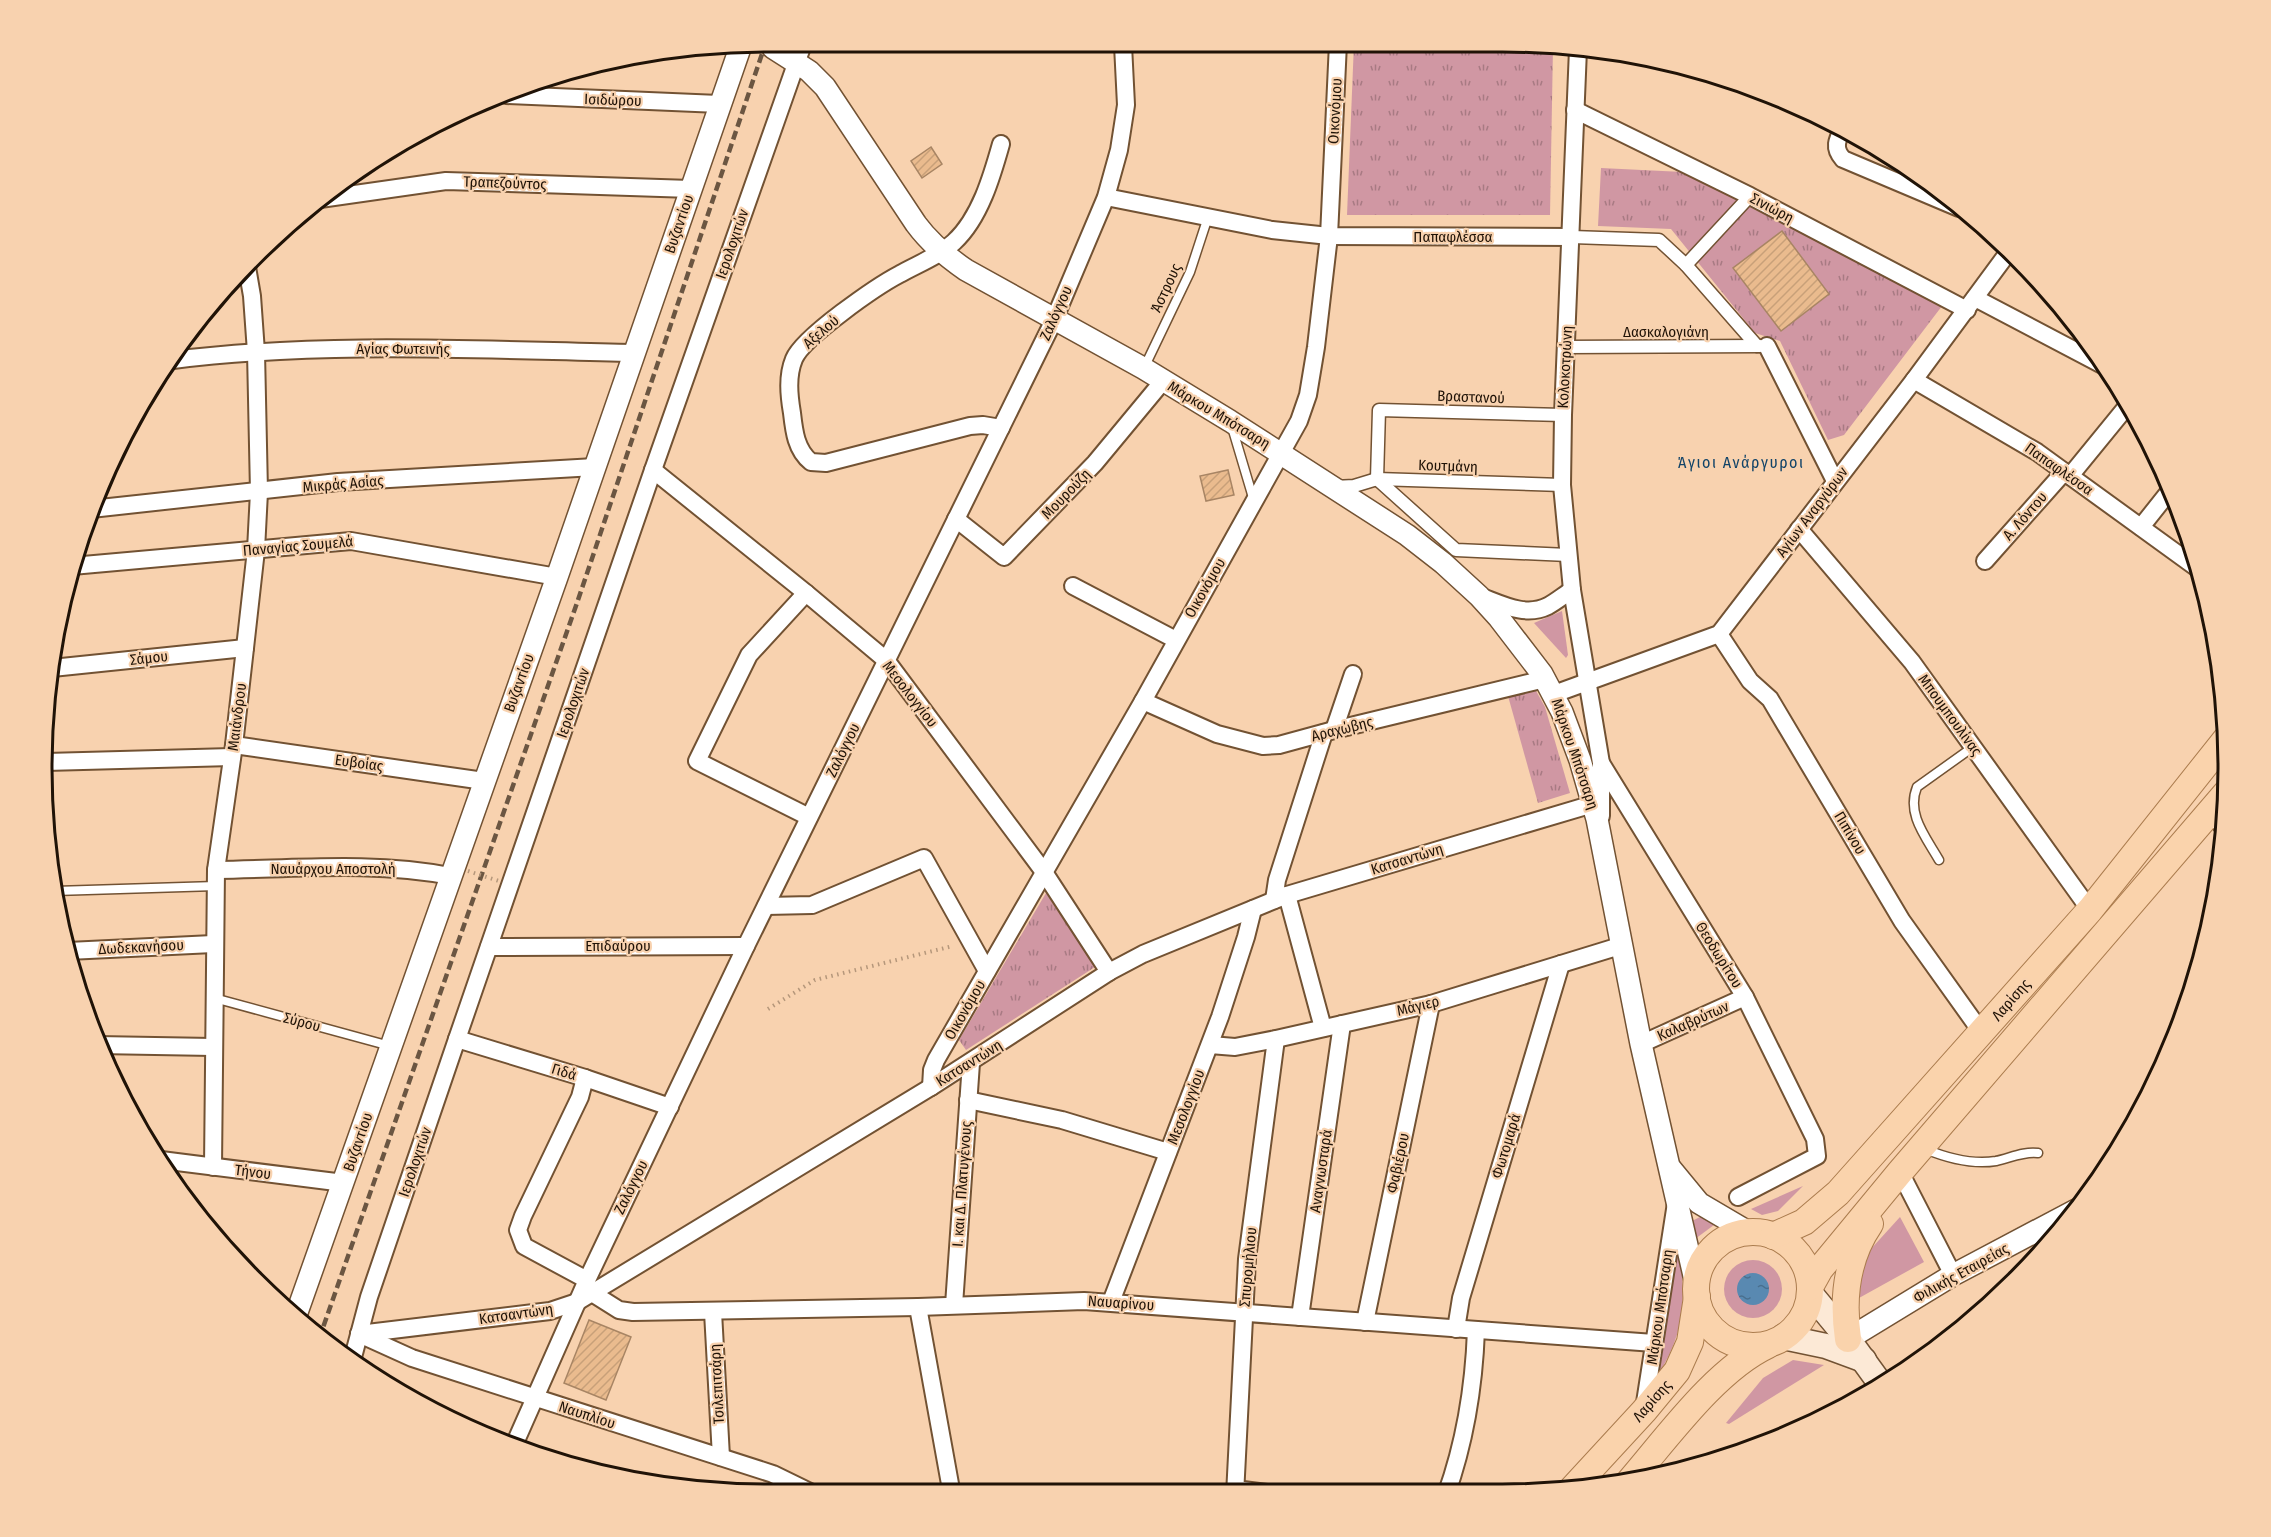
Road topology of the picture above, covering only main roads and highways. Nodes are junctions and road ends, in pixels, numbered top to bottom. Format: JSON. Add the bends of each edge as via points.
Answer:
{"nodes":[{"id":1,"x":2218,"y":750,"type":"edge"},
{"id":2,"x":2217,"y":819,"type":"edge"},
{"id":3,"x":1899,"y":1172,"type":"junction"},
{"id":4,"x":1761,"y":1234,"type":"junction"},
{"id":5,"x":1810,"y":1290,"type":"junction"},
{"id":6,"x":1697,"y":1293,"type":"junction"},
{"id":7,"x":1780,"y":1339,"type":"junction"},
{"id":8,"x":1848,"y":1339,"type":"junction"},
{"id":9,"x":1864,"y":1360,"type":"junction"},
{"id":10,"x":1877,"y":1378,"type":"edge"},
{"id":11,"x":1638,"y":1472,"type":"edge"},
{"id":12,"x":1582,"y":1480,"type":"edge"}],
"edges":[{"from":1,"to":4,"type":"main road","name":"Λαρίσης","via":[[2090,910],[1830,1200],[1804,1222]]},
{"from":2,"to":3,"type":"main road","name":"Λαρίσης"},
{"from":3,"to":5,"type":"main road","name":"Λαρίσης","via":[[1820,1269]]},
{"from":3,"to":8,"type":"main road","via":[[1850,1264],[1845,1298]]},
{"from":4,"to":5,"type":"main road","via":[[1790,1245],[1799,1255]]},
{"from":4,"to":6,"type":"main road","via":[[1730,1238],[1711,1252],[1699,1273]]},
{"from":5,"to":7,"type":"main road","via":[[1800,1321]]},
{"from":5,"to":8,"type":"main road"},
{"from":6,"to":7,"type":"main road","via":[[1701,1312],[1710,1326],[1729,1341],[1753,1346]]},
{"from":6,"to":12,"type":"main road","name":"Λαρίσης","via":[[1693,1329],[1672,1379]]},
{"from":7,"to":9,"type":"main road","via":[[1826,1346]]},
{"from":7,"to":11,"type":"main road","via":[[1732,1368]]},
{"from":8,"to":9,"type":"main road"},
{"from":9,"to":10,"type":"main road"}]}
